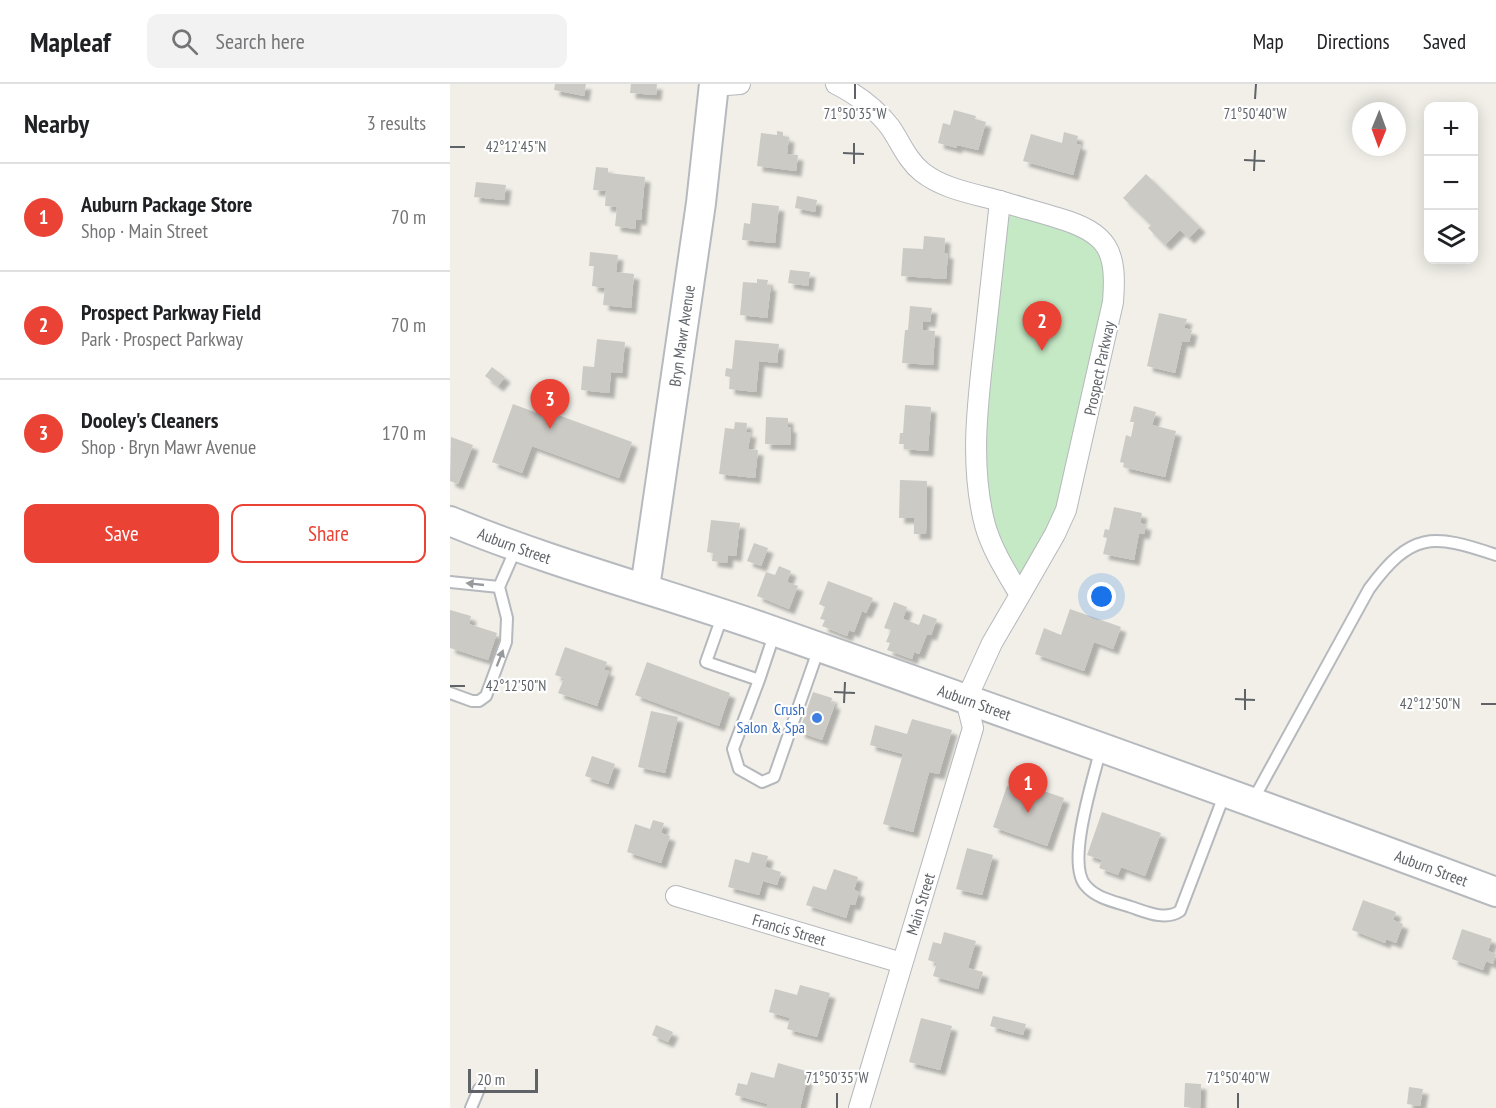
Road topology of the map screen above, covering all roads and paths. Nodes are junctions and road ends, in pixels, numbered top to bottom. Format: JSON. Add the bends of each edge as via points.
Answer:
{"nodes":[{"id":1,"x":836,"y":84,"type":"edge"},
{"id":2,"x":723,"y":85,"type":"edge"},
{"id":3,"x":1000,"y":201,"type":"junction"},
{"id":4,"x":450,"y":521,"type":"edge"},
{"id":5,"x":517,"y":546,"type":"junction"},
{"id":6,"x":1496,"y":555,"type":"edge"},
{"id":7,"x":450,"y":582,"type":"edge"},
{"id":8,"x":499,"y":587,"type":"junction"},
{"id":9,"x":645,"y":588,"type":"junction"},
{"id":10,"x":1020,"y":595,"type":"junction"},
{"id":11,"x":723,"y":614,"type":"junction"},
{"id":12,"x":775,"y":632,"type":"junction"},
{"id":13,"x":819,"y":647,"type":"junction"},
{"id":14,"x":759,"y":680,"type":"junction"},
{"id":15,"x":450,"y":693,"type":"edge"},
{"id":16,"x":966,"y":700,"type":"junction"},
{"id":17,"x":1101,"y":748,"type":"junction"},
{"id":18,"x":1225,"y":792,"type":"junction"},
{"id":19,"x":1252,"y":802,"type":"junction"},
{"id":20,"x":1496,"y":892,"type":"edge"},
{"id":21,"x":676,"y":896,"type":"dead end"},
{"id":22,"x":903,"y":963,"type":"junction"},
{"id":23,"x":478,"y":1089,"type":"dead end"},
{"id":24,"x":471,"y":1108,"type":"edge"},
{"id":25,"x":859,"y":1108,"type":"edge"}],
"edges":[{"from":1,"to":3,"type":"street","name":"Prospect Parkway","via":[[877,113],[924,174]]},
{"from":2,"to":9,"type":"main road","name":"Bryn Mawr Avenue","via":[[701,203]]},
{"from":3,"to":10,"type":"street","via":[[977,408],[977,467],[986,528]]},
{"from":3,"to":10,"type":"street","name":"Prospect Parkway","via":[[1091,230],[1108,249],[1114,277],[1113,303],[1066,510]]},
{"from":4,"to":5,"type":"main road","name":"Auburn Street"},
{"from":5,"to":8,"type":"lane"},
{"from":5,"to":9,"type":"main road","name":"Auburn Street"},
{"from":6,"to":19,"type":"lane","via":[[1434,540],[1413,545],[1388,564],[1369,589]]},
{"from":8,"to":7,"type":"lane","one_way":true},
{"from":15,"to":8,"type":"lane","one_way":true,"via":[[472,701],[486,696],[506,642],[507,618]]},
{"from":9,"to":11,"type":"main road","name":"Auburn Street"},
{"from":10,"to":16,"type":"street","name":"Prospect Parkway"},
{"from":11,"to":12,"type":"main road","name":"Auburn Street"},
{"from":11,"to":14,"type":"lane","via":[[706,663]]},
{"from":12,"to":13,"type":"main road","name":"Auburn Street"},
{"from":12,"to":14,"type":"lane"},
{"from":13,"to":14,"type":"lane","via":[[774,777],[762,782],[739,769],[733,749]]},
{"from":13,"to":16,"type":"main road","name":"Auburn Street"},
{"from":16,"to":17,"type":"main road","name":"Auburn Street"},
{"from":16,"to":22,"type":"street","name":"Main Street","via":[[973,728]]},
{"from":17,"to":18,"type":"main road","name":"Auburn Street"},
{"from":17,"to":18,"type":"lane","via":[[1077,858],[1078,874],[1086,887],[1101,897],[1156,916],[1180,911]]},
{"from":18,"to":19,"type":"main road","name":"Auburn Street"},
{"from":19,"to":20,"type":"main road","name":"Auburn Street"},
{"from":21,"to":22,"type":"street","name":"Francis Street"},
{"from":22,"to":25,"type":"street","name":"Main Street"},
{"from":23,"to":24,"type":"lane"}]}
